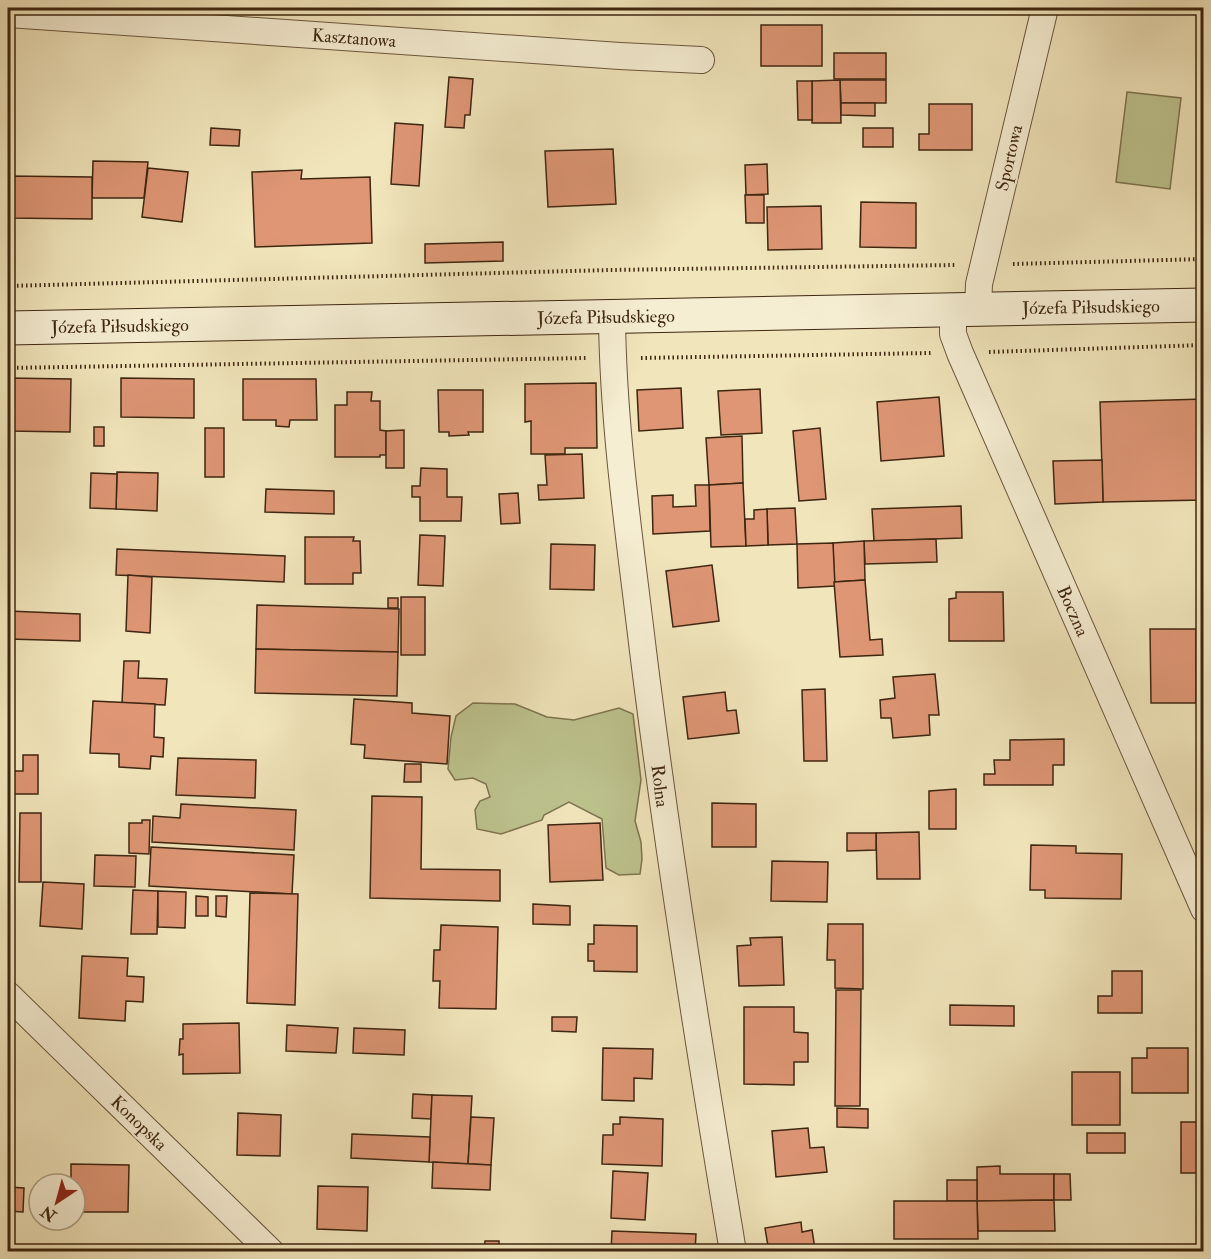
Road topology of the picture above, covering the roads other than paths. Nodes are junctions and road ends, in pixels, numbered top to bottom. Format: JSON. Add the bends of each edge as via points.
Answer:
{"nodes":[{"id":1,"x":1045,"y":8,"type":"edge"},
{"id":2,"x":8,"y":14,"type":"edge"},
{"id":3,"x":701,"y":60,"type":"dead end"},
{"id":4,"x":1203,"y":305,"type":"edge"},
{"id":5,"x":965,"y":309,"type":"junction"},
{"id":6,"x":612,"y":316,"type":"junction"},
{"id":7,"x":8,"y":328,"type":"edge"},
{"id":8,"x":1203,"y":909,"type":"edge"},
{"id":9,"x":8,"y":995,"type":"edge"},
{"id":10,"x":271,"y":1251,"type":"edge"},
{"id":11,"x":733,"y":1251,"type":"edge"}],
"edges":[{"from":1,"to":5,"type":"street","name":"Sportowa","via":[[979,284]]},
{"from":2,"to":3,"type":"street","name":"Kasztanowa"},
{"from":4,"to":5,"type":"main road","name":"Józefa Piłsudskiego"},
{"from":5,"to":6,"type":"main road","name":"Józefa Piłsudskiego"},
{"from":5,"to":8,"type":"street","name":"Boczna","via":[[953,334],[960,353]]},
{"from":6,"to":7,"type":"main road","name":"Józefa Piłsudskiego"},
{"from":6,"to":11,"type":"street","name":"Rolna","via":[[628,526],[664,819]]},
{"from":9,"to":10,"type":"street","name":"Konopska"}]}
